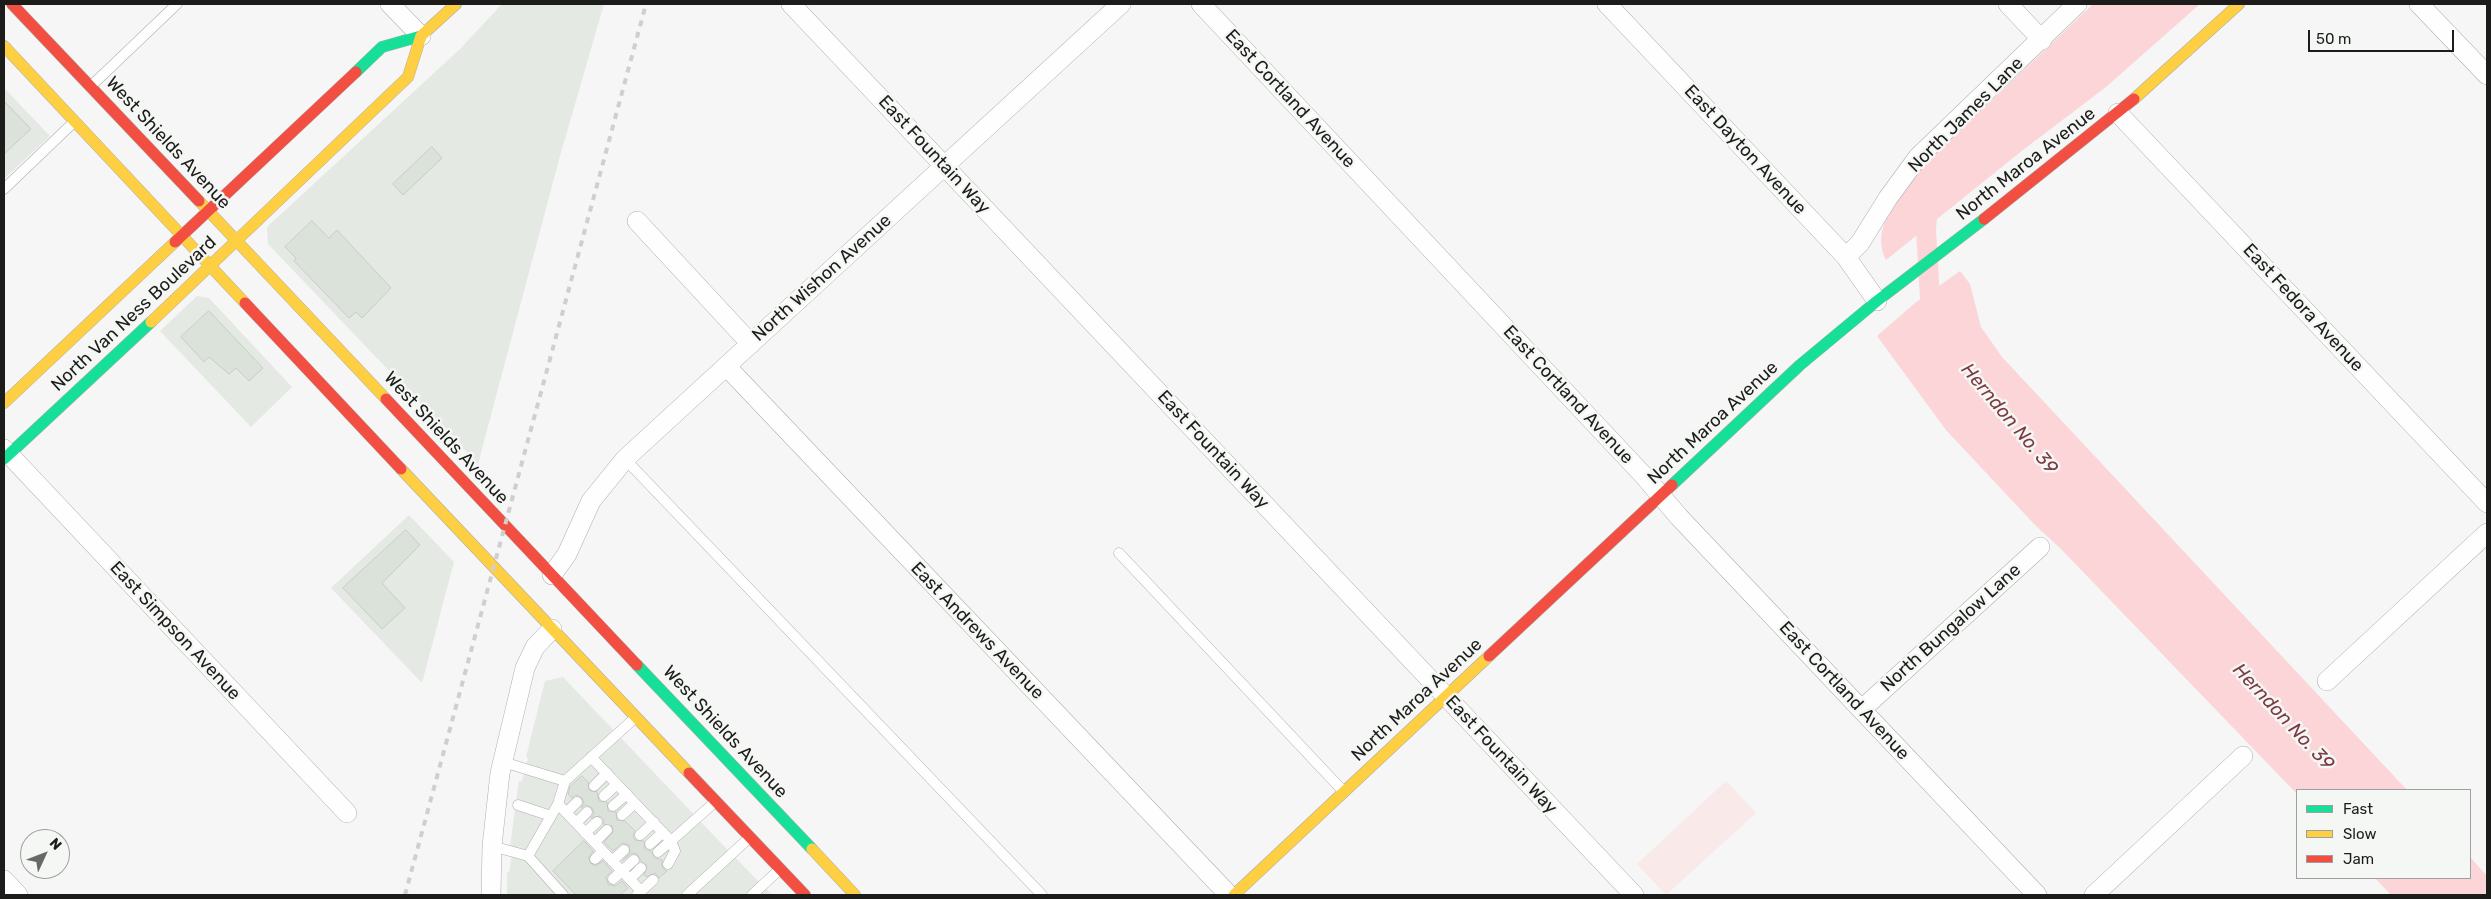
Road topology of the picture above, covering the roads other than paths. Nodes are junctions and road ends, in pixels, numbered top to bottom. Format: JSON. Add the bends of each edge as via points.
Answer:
{"nodes":[{"id":1,"x":12,"y":4,"type":"edge"},
{"id":2,"x":177,"y":4,"type":"edge"},
{"id":3,"x":456,"y":4,"type":"edge"},
{"id":4,"x":791,"y":4,"type":"edge"},
{"id":5,"x":1121,"y":4,"type":"edge"},
{"id":6,"x":1201,"y":4,"type":"edge"},
{"id":7,"x":1607,"y":4,"type":"edge"},
{"id":8,"x":2008,"y":4,"type":"edge"},
{"id":9,"x":2077,"y":4,"type":"edge"},
{"id":10,"x":2239,"y":4,"type":"edge"},
{"id":11,"x":2419,"y":4,"type":"edge"},
{"id":12,"x":402,"y":8,"type":"edge"},
{"id":13,"x":421,"y":36,"type":"junction"},
{"id":14,"x":2042,"y":40,"type":"junction"},
{"id":15,"x":4,"y":46,"type":"edge"},
{"id":16,"x":2487,"y":76,"type":"edge"},
{"id":17,"x":91,"y":86,"type":"junction"},
{"id":18,"x":2118,"y":113,"type":"junction"},
{"id":19,"x":74,"y":122,"type":"junction"},
{"id":20,"x":945,"y":167,"type":"junction"},
{"id":21,"x":4,"y":189,"type":"edge"},
{"id":22,"x":209,"y":212,"type":"junction"},
{"id":23,"x":637,"y":221,"type":"dead end"},
{"id":24,"x":181,"y":237,"type":"junction"},
{"id":25,"x":236,"y":242,"type":"junction"},
{"id":26,"x":1846,"y":257,"type":"junction"},
{"id":27,"x":210,"y":267,"type":"junction"},
{"id":28,"x":1877,"y":301,"type":"junction"},
{"id":29,"x":751,"y":344,"type":"junction"},
{"id":30,"x":726,"y":366,"type":"junction"},
{"id":31,"x":4,"y":403,"type":"edge"},
{"id":32,"x":5,"y":454,"type":"edge"},
{"id":33,"x":626,"y":459,"type":"junction"},
{"id":34,"x":1661,"y":495,"type":"junction"},
{"id":35,"x":2487,"y":503,"type":"edge"},
{"id":36,"x":2487,"y":533,"type":"edge"},
{"id":37,"x":2040,"y":547,"type":"dead end"},
{"id":38,"x":1119,"y":552,"type":"dead end"},
{"id":39,"x":552,"y":575,"type":"junction"},
{"id":40,"x":552,"y":629,"type":"junction"},
{"id":41,"x":2327,"y":681,"type":"dead end"},
{"id":42,"x":1446,"y":696,"type":"junction"},
{"id":43,"x":1862,"y":709,"type":"junction"},
{"id":44,"x":636,"y":717,"type":"junction"},
{"id":45,"x":592,"y":756,"type":"junction"},
{"id":46,"x":2243,"y":756,"type":"dead end"},
{"id":47,"x":503,"y":762,"type":"junction"},
{"id":48,"x":607,"y":773,"type":"junction"},
{"id":49,"x":564,"y":781,"type":"junction"},
{"id":50,"x":617,"y":784,"type":"junction"},
{"id":51,"x":594,"y":786,"type":"dead end"},
{"id":52,"x":1344,"y":792,"type":"junction"},
{"id":53,"x":626,"y":794,"type":"junction"},
{"id":54,"x":604,"y":796,"type":"dead end"},
{"id":55,"x":716,"y":801,"type":"junction"},
{"id":56,"x":577,"y":802,"type":"dead end"},
{"id":57,"x":635,"y":803,"type":"junction"},
{"id":58,"x":558,"y":804,"type":"junction"},
{"id":59,"x":518,"y":805,"type":"dead end"},
{"id":60,"x":613,"y":806,"type":"dead end"},
{"id":61,"x":567,"y":812,"type":"junction"},
{"id":62,"x":587,"y":812,"type":"dead end"},
{"id":63,"x":347,"y":813,"type":"dead end"},
{"id":64,"x":622,"y":815,"type":"dead end"},
{"id":65,"x":551,"y":816,"type":"junction"},
{"id":66,"x":597,"y":822,"type":"dead end"},
{"id":67,"x":654,"y":822,"type":"junction"},
{"id":68,"x":576,"y":823,"type":"junction"},
{"id":69,"x":607,"y":830,"type":"dead end"},
{"id":70,"x":663,"y":832,"type":"junction"},
{"id":71,"x":585,"y":833,"type":"junction"},
{"id":72,"x":640,"y":835,"type":"dead end"},
{"id":73,"x":750,"y":837,"type":"junction"},
{"id":74,"x":671,"y":840,"type":"junction"},
{"id":75,"x":594,"y":842,"type":"junction"},
{"id":76,"x":650,"y":844,"type":"dead end"},
{"id":77,"x":492,"y":846,"type":"junction"},
{"id":78,"x":624,"y":850,"type":"dead end"},
{"id":79,"x":603,"y":851,"type":"junction"},
{"id":80,"x":658,"y":852,"type":"dead end"},
{"id":81,"x":528,"y":856,"type":"junction"},
{"id":82,"x":595,"y":859,"type":"dead end"},
{"id":83,"x":634,"y":860,"type":"dead end"},
{"id":84,"x":612,"y":861,"type":"junction"},
{"id":85,"x":668,"y":864,"type":"dead end"},
{"id":86,"x":641,"y":868,"type":"dead end"},
{"id":87,"x":780,"y":869,"type":"junction"},
{"id":88,"x":622,"y":871,"type":"junction"},
{"id":89,"x":613,"y":879,"type":"dead end"},
{"id":90,"x":630,"y":879,"type":"junction"},
{"id":91,"x":4,"y":880,"type":"edge"},
{"id":92,"x":653,"y":880,"type":"dead end"},
{"id":93,"x":569,"y":884,"type":"dead end"},
{"id":94,"x":639,"y":893,"type":"edge"},
{"id":95,"x":562,"y":894,"type":"edge"},
{"id":96,"x":18,"y":895,"type":"edge"},
{"id":97,"x":491,"y":895,"type":"edge"},
{"id":98,"x":687,"y":895,"type":"edge"},
{"id":99,"x":752,"y":895,"type":"edge"},
{"id":100,"x":805,"y":895,"type":"edge"},
{"id":101,"x":856,"y":895,"type":"edge"},
{"id":102,"x":1042,"y":895,"type":"edge"},
{"id":103,"x":1228,"y":895,"type":"edge"},
{"id":104,"x":1234,"y":895,"type":"edge"},
{"id":105,"x":1634,"y":895,"type":"edge"},
{"id":106,"x":2037,"y":895,"type":"edge"},
{"id":107,"x":2094,"y":895,"type":"edge"}],
"edges":[{"from":1,"to":17,"type":"main road","name":"West Shields Avenue"},
{"from":2,"to":17,"type":"lane"},
{"from":3,"to":13,"type":"main road","name":"North Van Ness Boulevard"},
{"from":4,"to":20,"type":"street","name":"East Fountain Way"},
{"from":5,"to":20,"type":"street","name":"North Wishon Avenue"},
{"from":6,"to":34,"type":"street","name":"East Cortland Avenue"},
{"from":7,"to":26,"type":"street","name":"East Dayton Avenue"},
{"from":8,"to":14,"type":"street"},
{"from":9,"to":14,"type":"street","name":"North James Lane"},
{"from":10,"to":18,"type":"main road","name":"North Maroa Avenue"},
{"from":11,"to":16,"type":"street"},
{"from":12,"to":13,"type":"street"},
{"from":13,"to":22,"type":"main road","name":"North Van Ness Boulevard","via":[[382,46]]},
{"from":13,"to":25,"type":"main road","name":"North Van Ness Boulevard","via":[[408,77]]},
{"from":14,"to":26,"type":"street","name":"North James Lane","via":[[1918,157],[1860,243]]},
{"from":15,"to":19,"type":"main road"},
{"from":17,"to":22,"type":"main road","name":"West Shields Avenue"},
{"from":18,"to":28,"type":"main road","name":"North Maroa Avenue"},
{"from":18,"to":35,"type":"street","name":"East Fedora Avenue"},
{"from":19,"to":21,"type":"lane"},
{"from":19,"to":24,"type":"main road"},
{"from":20,"to":29,"type":"street","name":"North Wishon Avenue"},
{"from":20,"to":42,"type":"street","name":"East Fountain Way"},
{"from":22,"to":24,"type":"main road","name":"North Van Ness Boulevard"},
{"from":22,"to":25,"type":"main road","name":"West Shields Avenue"},
{"from":23,"to":29,"type":"street"},
{"from":24,"to":27,"type":"main road"},
{"from":24,"to":31,"type":"main road","name":"North Van Ness Boulevard"},
{"from":25,"to":27,"type":"main road","name":"North Van Ness Boulevard"},
{"from":25,"to":39,"type":"main road","name":"West Shields Avenue"},
{"from":26,"to":28,"type":"street","name":"East Dayton Avenue"},
{"from":27,"to":32,"type":"main road","name":"North Van Ness Boulevard"},
{"from":27,"to":40,"type":"main road"},
{"from":28,"to":34,"type":"main road","name":"North Maroa Avenue","via":[[1800,365]]},
{"from":29,"to":30,"type":"street","name":"North Wishon Avenue"},
{"from":30,"to":33,"type":"street","name":"North Wishon Avenue"},
{"from":30,"to":103,"type":"street","name":"East Andrews Avenue"},
{"from":32,"to":63,"type":"street","name":"East Simpson Avenue"},
{"from":33,"to":39,"type":"street","name":"North Wishon Avenue","via":[[591,501],[567,554]]},
{"from":33,"to":102,"type":"lane"},
{"from":34,"to":42,"type":"main road","name":"North Maroa Avenue"},
{"from":34,"to":43,"type":"street","name":"East Cortland Avenue"},
{"from":36,"to":41,"type":"street"},
{"from":37,"to":43,"type":"street","name":"North Bungalow Lane"},
{"from":38,"to":52,"type":"lane"},
{"from":39,"to":101,"type":"main road","name":"West Shields Avenue"},
{"from":40,"to":44,"type":"main road"},
{"from":40,"to":47,"type":"street","via":[[534,648],[525,668]]},
{"from":42,"to":52,"type":"main road","name":"North Maroa Avenue"},
{"from":42,"to":105,"type":"street","name":"East Fountain Way"},
{"from":43,"to":106,"type":"street","name":"East Cortland Avenue"},
{"from":44,"to":45,"type":"lane"},
{"from":44,"to":55,"type":"main road"},
{"from":45,"to":48,"type":"lane"},
{"from":45,"to":49,"type":"lane"},
{"from":46,"to":107,"type":"street"},
{"from":47,"to":49,"type":"lane"},
{"from":47,"to":77,"type":"street"},
{"from":48,"to":50,"type":"lane"},
{"from":48,"to":51,"type":"lane"},
{"from":49,"to":58,"type":"lane"},
{"from":50,"to":53,"type":"lane"},
{"from":50,"to":54,"type":"lane"},
{"from":52,"to":104,"type":"main road","name":"North Maroa Avenue"},
{"from":53,"to":57,"type":"lane"},
{"from":53,"to":60,"type":"lane"},
{"from":55,"to":73,"type":"main road"},
{"from":55,"to":74,"type":"lane"},
{"from":56,"to":61,"type":"lane"},
{"from":57,"to":64,"type":"lane"},
{"from":57,"to":67,"type":"lane"},
{"from":58,"to":61,"type":"lane"},
{"from":58,"to":65,"type":"lane"},
{"from":59,"to":65,"type":"lane"},
{"from":61,"to":68,"type":"lane"},
{"from":62,"to":68,"type":"lane"},
{"from":65,"to":81,"type":"lane"},
{"from":66,"to":71,"type":"lane"},
{"from":67,"to":70,"type":"lane"},
{"from":67,"to":72,"type":"lane"},
{"from":68,"to":71,"type":"lane"},
{"from":69,"to":75,"type":"lane"},
{"from":70,"to":74,"type":"lane"},
{"from":70,"to":76,"type":"lane"},
{"from":71,"to":75,"type":"lane"},
{"from":73,"to":87,"type":"main road"},
{"from":73,"to":98,"type":"lane"},
{"from":74,"to":80,"type":"lane"},
{"from":74,"to":85,"type":"lane","via":[[675,851]]},
{"from":75,"to":79,"type":"lane"},
{"from":77,"to":81,"type":"lane"},
{"from":77,"to":97,"type":"street"},
{"from":78,"to":84,"type":"lane"},
{"from":79,"to":82,"type":"lane"},
{"from":79,"to":84,"type":"lane"},
{"from":81,"to":95,"type":"lane"},
{"from":83,"to":88,"type":"lane"},
{"from":84,"to":88,"type":"lane"},
{"from":86,"to":90,"type":"lane"},
{"from":87,"to":99,"type":"lane"},
{"from":87,"to":100,"type":"main road"},
{"from":88,"to":89,"type":"lane"},
{"from":88,"to":90,"type":"lane"},
{"from":90,"to":94,"type":"lane"},
{"from":91,"to":96,"type":"street"},
{"from":92,"to":94,"type":"lane"},
{"from":93,"to":95,"type":"lane"}]}
